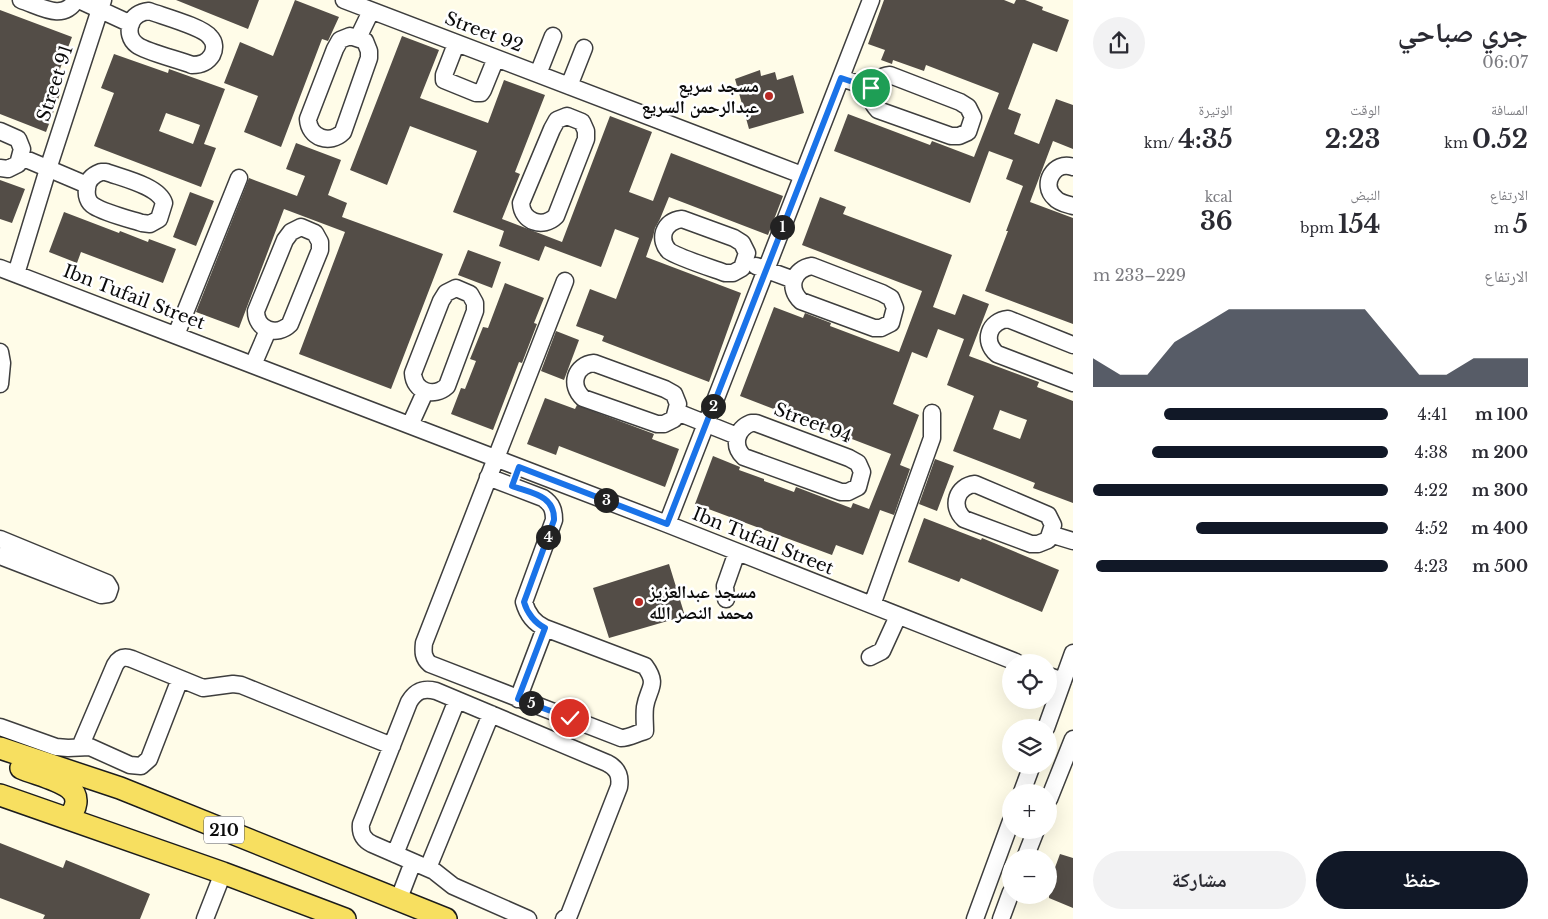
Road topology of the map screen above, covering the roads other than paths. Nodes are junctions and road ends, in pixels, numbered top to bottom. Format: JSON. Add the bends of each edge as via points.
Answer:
{"nodes":[{"id":1,"x":21,"y":0,"type":"edge"},
{"id":2,"x":77,"y":0,"type":"edge"},
{"id":3,"x":344,"y":0,"type":"edge"},
{"id":4,"x":871,"y":0,"type":"edge"},
{"id":5,"x":101,"y":5,"type":"edge"},
{"id":6,"x":371,"y":11,"type":"junction"},
{"id":7,"x":130,"y":24,"type":"junction"},
{"id":8,"x":553,"y":36,"type":"dead end"},
{"id":9,"x":358,"y":38,"type":"junction"},
{"id":10,"x":456,"y":44,"type":"junction"},
{"id":11,"x":584,"y":48,"type":"dead end"},
{"id":12,"x":496,"y":58,"type":"junction"},
{"id":13,"x":538,"y":74,"type":"junction"},
{"id":14,"x":841,"y":78,"type":"junction"},
{"id":15,"x":871,"y":88,"type":"junction"},
{"id":16,"x":576,"y":89,"type":"junction"},
{"id":17,"x":575,"y":118,"type":"junction"},
{"id":18,"x":0,"y":131,"type":"edge"},
{"id":19,"x":20,"y":157,"type":"junction"},
{"id":20,"x":1073,"y":167,"type":"edge"},
{"id":21,"x":0,"y":168,"type":"edge"},
{"id":22,"x":48,"y":169,"type":"junction"},
{"id":23,"x":802,"y":175,"type":"junction"},
{"id":24,"x":239,"y":178,"type":"dead end"},
{"id":25,"x":87,"y":185,"type":"dead end"},
{"id":26,"x":1073,"y":206,"type":"edge"},
{"id":27,"x":745,"y":262,"type":"junction"},
{"id":28,"x":0,"y":268,"type":"edge"},
{"id":29,"x":766,"y":269,"type":"junction"},
{"id":30,"x":16,"y":274,"type":"junction"},
{"id":31,"x":794,"y":280,"type":"junction"},
{"id":32,"x":565,"y":281,"type":"dead end"},
{"id":33,"x":268,"y":330,"type":"junction"},
{"id":34,"x":176,"y":335,"type":"junction"},
{"id":35,"x":1073,"y":345,"type":"edge"},
{"id":36,"x":0,"y":352,"type":"edge"},
{"id":37,"x":253,"y":365,"type":"junction"},
{"id":38,"x":1073,"y":383,"type":"edge"},
{"id":39,"x":0,"y":384,"type":"edge"},
{"id":40,"x":425,"y":392,"type":"junction"},
{"id":41,"x":676,"y":412,"type":"junction"},
{"id":42,"x":932,"y":413,"type":"dead end"},
{"id":43,"x":706,"y":424,"type":"junction"},
{"id":44,"x":410,"y":425,"type":"junction"},
{"id":45,"x":737,"y":436,"type":"junction"},
{"id":46,"x":496,"y":458,"type":"junction"},
{"id":47,"x":519,"y":467,"type":"junction"},
{"id":48,"x":488,"y":477,"type":"junction"},
{"id":49,"x":512,"y":486,"type":"junction"},
{"id":50,"x":667,"y":524,"type":"junction"},
{"id":51,"x":1050,"y":534,"type":"junction"},
{"id":52,"x":0,"y":539,"type":"edge"},
{"id":53,"x":1073,"y":541,"type":"edge"},
{"id":54,"x":738,"y":552,"type":"junction"},
{"id":55,"x":0,"y":556,"type":"edge"},
{"id":56,"x":726,"y":599,"type":"dead end"},
{"id":57,"x":872,"y":606,"type":"junction"},
{"id":58,"x":898,"y":616,"type":"junction"},
{"id":59,"x":545,"y":628,"type":"junction"},
{"id":60,"x":1073,"y":653,"type":"edge"},
{"id":61,"x":870,"y":657,"type":"dead end"},
{"id":62,"x":1002,"y":657,"type":"edge"},
{"id":63,"x":1057,"y":677,"type":"edge"},
{"id":64,"x":180,"y":679,"type":"junction"},
{"id":65,"x":518,"y":699,"type":"junction"},
{"id":66,"x":457,"y":700,"type":"junction"},
{"id":67,"x":491,"y":714,"type":"junction"},
{"id":68,"x":0,"y":727,"type":"edge"},
{"id":69,"x":1073,"y":739,"type":"edge"},
{"id":70,"x":392,"y":746,"type":"junction"},
{"id":71,"x":80,"y":747,"type":"junction"},
{"id":72,"x":0,"y":748,"type":"edge"},
{"id":73,"x":0,"y":759,"type":"edge"},
{"id":74,"x":1055,"y":784,"type":"edge"},
{"id":75,"x":0,"y":795,"type":"edge"},
{"id":76,"x":67,"y":818,"type":"junction"},
{"id":77,"x":1004,"y":839,"type":"edge"},
{"id":78,"x":395,"y":854,"type":"junction"},
{"id":79,"x":421,"y":865,"type":"junction"},
{"id":80,"x":223,"y":873,"type":"junction"},
{"id":81,"x":398,"y":901,"type":"junction"},
{"id":82,"x":1007,"y":904,"type":"edge"},
{"id":83,"x":205,"y":919,"type":"edge"},
{"id":84,"x":345,"y":919,"type":"edge"},
{"id":85,"x":446,"y":919,"type":"edge"},
{"id":86,"x":528,"y":919,"type":"edge"},
{"id":87,"x":564,"y":919,"type":"edge"},
{"id":88,"x":975,"y":919,"type":"edge"},
{"id":89,"x":1001,"y":919,"type":"edge"}],
"edges":[{"from":1,"to":2,"type":"street","via":[[55,12],[63,12]]},
{"from":2,"to":5,"type":"street"},
{"from":3,"to":6,"type":"street","name":"Street 92"},
{"from":4,"to":14,"type":"street"},
{"from":5,"to":7,"type":"street"},
{"from":5,"to":22,"type":"street","name":"Street 91"},
{"from":6,"to":9,"type":"street"},
{"from":6,"to":10,"type":"street","name":"Street 92"},
{"from":7,"to":7,"type":"street","via":[[131,38],[138,46],[200,65],[214,52],[209,35],[149,11],[139,13]]},
{"from":8,"to":13,"type":"street"},
{"from":9,"to":9,"type":"street","via":[[340,40],[308,119],[310,129],[321,138],[335,138],[343,132],[369,58],[367,45]]},
{"from":10,"to":12,"type":"street","name":"Street 92"},
{"from":10,"to":12,"type":"street","via":[[444,80],[476,93],[484,90]]},
{"from":11,"to":16,"type":"street"},
{"from":12,"to":13,"type":"street","name":"Street 92"},
{"from":13,"to":16,"type":"street","name":"Street 92"},
{"from":14,"to":15,"type":"street"},
{"from":14,"to":23,"type":"street"},
{"from":15,"to":15,"type":"street","via":[[872,102],[878,110],[951,136],[965,134],[971,126],[973,116],[968,107],[898,78],[885,76]]},
{"from":16,"to":17,"type":"street"},
{"from":16,"to":23,"type":"street","name":"Street 92"},
{"from":17,"to":17,"type":"street","via":[[557,120],[521,203],[523,213],[534,222],[548,222],[556,216],[586,139],[584,125]]},
{"from":18,"to":19,"type":"street","via":[[18,139],[22,148]]},
{"from":19,"to":21,"type":"street","via":[[18,164],[8,169]]},
{"from":19,"to":22,"type":"street"},
{"from":20,"to":26,"type":"street","via":[[1058,168],[1049,179],[1048,186],[1057,200]]},
{"from":22,"to":25,"type":"street"},
{"from":22,"to":30,"type":"street","name":"Street 91"},
{"from":23,"to":29,"type":"street"},
{"from":24,"to":34,"type":"street"},
{"from":27,"to":27,"type":"street","via":[[746,249],[734,238],[682,219],[664,231],[665,245],[671,253],[726,273],[739,271]]},
{"from":27,"to":29,"type":"street"},
{"from":28,"to":30,"type":"street","name":"Ibn Tufail Street"},
{"from":29,"to":31,"type":"street"},
{"from":29,"to":43,"type":"street"},
{"from":30,"to":34,"type":"street","name":"Ibn Tufail Street"},
{"from":31,"to":31,"type":"street","via":[[794,294],[801,301],[874,328],[887,326],[893,317],[895,308],[891,298],[812,266],[802,269]]},
{"from":32,"to":46,"type":"street"},
{"from":33,"to":33,"type":"street","via":[[282,330],[290,324],[320,250],[318,236],[309,229],[301,227],[291,232],[256,311],[257,320]]},
{"from":33,"to":37,"type":"street"},
{"from":34,"to":37,"type":"street","name":"Ibn Tufail Street"},
{"from":35,"to":38,"type":"street","via":[[1008,319],[993,325],[988,339],[996,354]]},
{"from":36,"to":39,"type":"street"},
{"from":37,"to":44,"type":"street","name":"Ibn Tufail Street"},
{"from":40,"to":40,"type":"street","via":[[439,392],[447,386],[475,311],[473,297],[464,290],[456,288],[446,292],[440,301],[413,373],[415,383]]},
{"from":40,"to":44,"type":"street"},
{"from":41,"to":41,"type":"street","via":[[678,404],[674,394],[594,363],[585,365],[576,376],[577,390],[583,398],[657,424],[670,422]]},
{"from":41,"to":43,"type":"street"},
{"from":42,"to":57,"type":"street","via":[[932,438]]},
{"from":43,"to":45,"type":"street"},
{"from":43,"to":50,"type":"street"},
{"from":44,"to":46,"type":"street","name":"Ibn Tufail Street"},
{"from":45,"to":45,"type":"street","name":"Street 94","via":[[738,450],[744,457],[841,492],[854,490],[860,482],[862,472],[858,463],[756,423],[746,425]]},
{"from":46,"to":47,"type":"street","name":"Ibn Tufail Street"},
{"from":46,"to":48,"type":"street"},
{"from":47,"to":49,"type":"street"},
{"from":47,"to":50,"type":"street","name":"Ibn Tufail Street"},
{"from":48,"to":49,"type":"street"},
{"from":48,"to":65,"type":"street","via":[[424,643],[423,654],[430,664]]},
{"from":49,"to":59,"type":"street","via":[[543,498],[554,511],[554,520],[524,602],[532,618]]},
{"from":50,"to":54,"type":"street","name":"Ibn Tufail Street"},
{"from":51,"to":51,"type":"street","via":[[1052,525],[1048,515],[975,484],[966,486],[956,498],[958,512],[964,519],[1031,544],[1044,542]]},
{"from":51,"to":53,"type":"street"},
{"from":52,"to":55,"type":"street","via":[[107,583],[110,591],[101,595]]},
{"from":54,"to":56,"type":"street","via":[[724,586]]},
{"from":54,"to":57,"type":"street","name":"Ibn Tufail Street"},
{"from":57,"to":58,"type":"street","name":"Ibn Tufail Street"},
{"from":58,"to":61,"type":"street","via":[[882,651]]},
{"from":58,"to":62,"type":"street","name":"Ibn Tufail Street"},
{"from":59,"to":65,"type":"street"},
{"from":59,"to":65,"type":"street","via":[[645,666],[653,682],[645,707],[645,731],[621,738]]},
{"from":60,"to":63,"type":"street"},
{"from":64,"to":70,"type":"street","via":[[203,688],[242,685]]},
{"from":64,"to":71,"type":"street","via":[[146,763],[136,766],[95,749]]},
{"from":64,"to":71,"type":"street","via":[[121,658],[115,665]]},
{"from":66,"to":67,"type":"street"},
{"from":66,"to":70,"type":"street","via":[[427,688],[416,693]]},
{"from":66,"to":78,"type":"street"},
{"from":67,"to":79,"type":"street"},
{"from":67,"to":87,"type":"street","via":[[614,766],[618,772],[619,786],[569,915]]},
{"from":68,"to":71,"type":"street","via":[[56,747]]},
{"from":69,"to":74,"type":"street"},
{"from":70,"to":78,"type":"street","via":[[360,829],[368,842]]},
{"from":72,"to":81,"type":"main road","number":"210","via":[[136,794]]},
{"from":73,"to":76,"type":"main road","via":[[68,787],[76,803]]},
{"from":75,"to":76,"type":"main road","number":"210"},
{"from":76,"to":80,"type":"main road","number":"210"},
{"from":77,"to":88,"type":"street"},
{"from":78,"to":79,"type":"street"},
{"from":79,"to":81,"type":"street"},
{"from":79,"to":86,"type":"street","via":[[453,886]]},
{"from":80,"to":83,"type":"street"},
{"from":80,"to":84,"type":"main road","number":"210"},
{"from":81,"to":85,"type":"main road","number":"210"},
{"from":82,"to":89,"type":"street"}]}
